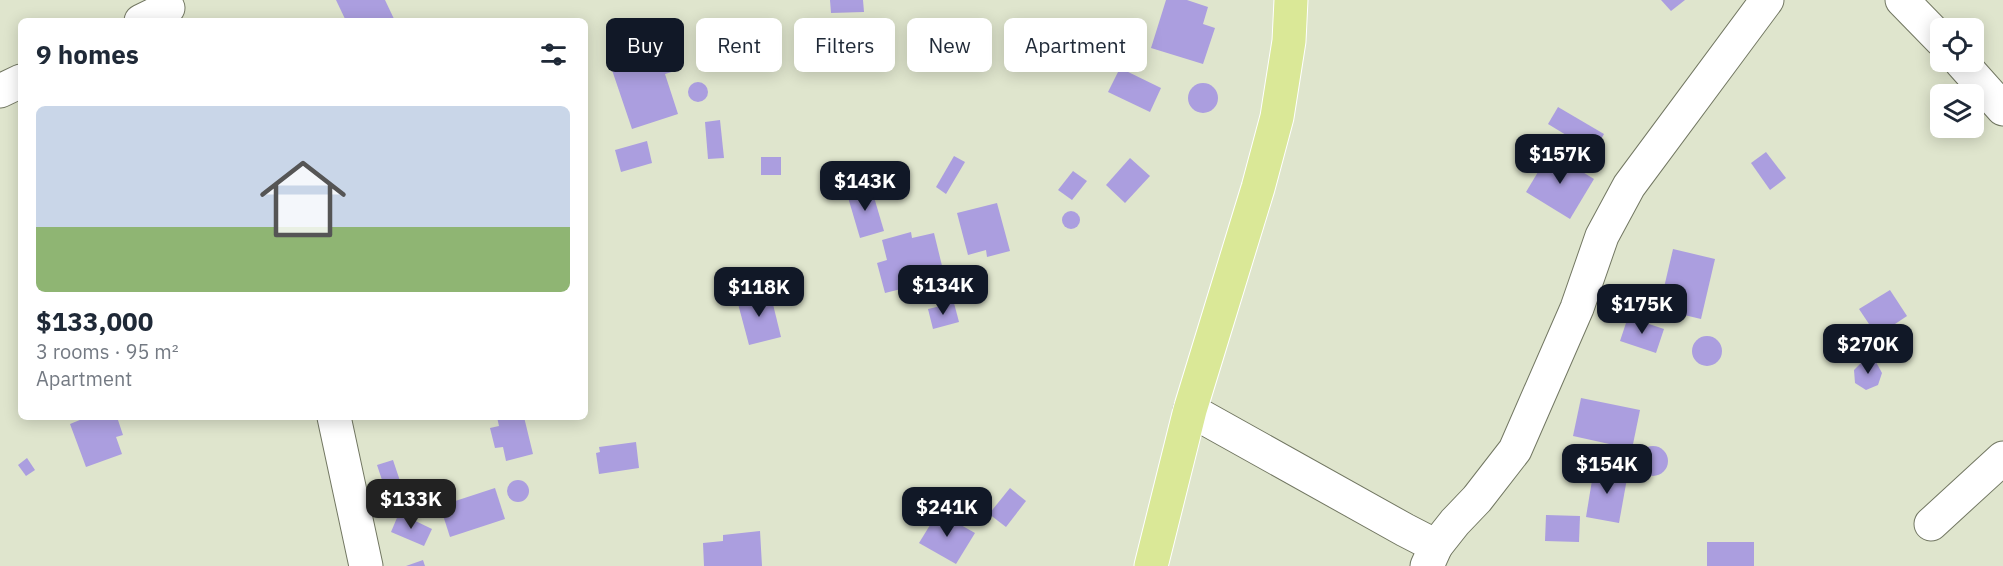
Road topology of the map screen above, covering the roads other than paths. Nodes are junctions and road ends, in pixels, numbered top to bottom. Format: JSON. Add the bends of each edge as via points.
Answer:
{"nodes":[{"id":1,"x":1291,"y":0,"type":"edge"},
{"id":2,"x":1767,"y":0,"type":"edge"},
{"id":3,"x":1902,"y":0,"type":"edge"},
{"id":4,"x":1930,"y":29,"type":"edge"},
{"id":5,"x":1970,"y":72,"type":"edge"},
{"id":6,"x":18,"y":82,"type":"edge"},
{"id":7,"x":0,"y":91,"type":"edge"},
{"id":8,"x":2003,"y":109,"type":"edge"},
{"id":9,"x":1190,"y":410,"type":"junction"},
{"id":10,"x":335,"y":420,"type":"edge"},
{"id":11,"x":2003,"y":458,"type":"edge"},
{"id":12,"x":1932,"y":524,"type":"dead end"},
{"id":13,"x":1432,"y":556,"type":"edge"},
{"id":14,"x":366,"y":566,"type":"edge"},
{"id":15,"x":1151,"y":566,"type":"edge"}],
"edges":[{"from":1,"to":9,"type":"main road","via":[[1277,117]]},
{"from":2,"to":13,"type":"street","via":[[1629,186],[1602,236],[1577,308],[1515,450]]},
{"from":3,"to":4,"type":"street"},
{"from":5,"to":8,"type":"street"},
{"from":6,"to":7,"type":"street"},
{"from":9,"to":13,"type":"street","via":[[1405,531]]},
{"from":9,"to":15,"type":"main road"},
{"from":10,"to":14,"type":"street"},
{"from":11,"to":12,"type":"street"}]}
